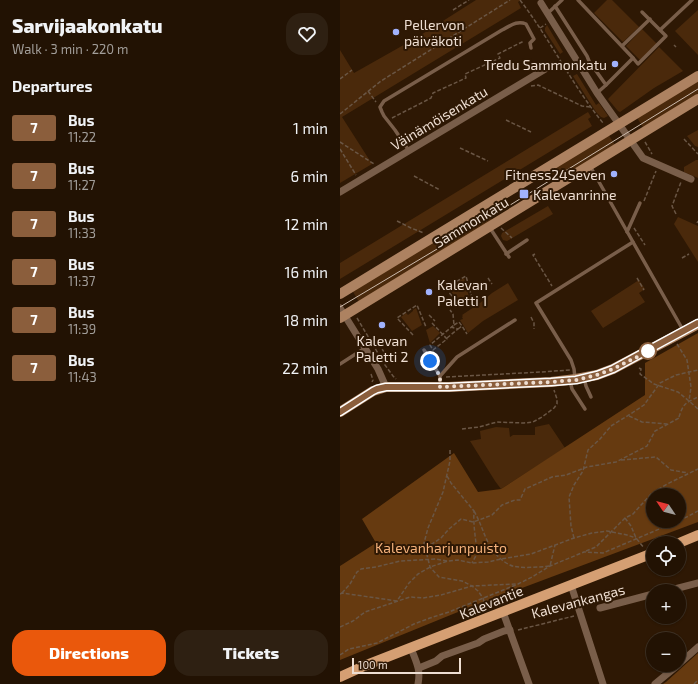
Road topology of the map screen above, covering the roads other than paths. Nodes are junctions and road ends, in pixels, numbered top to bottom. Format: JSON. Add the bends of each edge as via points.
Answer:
{"nodes":[{"id":1,"x":562,"y":0,"type":"edge"},
{"id":2,"x":578,"y":0,"type":"edge"},
{"id":3,"x":692,"y":0,"type":"edge"},
{"id":4,"x":540,"y":1,"type":"edge"},
{"id":5,"x":555,"y":6,"type":"junction"},
{"id":6,"x":642,"y":12,"type":"dead end"},
{"id":7,"x":548,"y":13,"type":"junction"},
{"id":8,"x":650,"y":19,"type":"junction"},
{"id":9,"x":660,"y":30,"type":"junction"},
{"id":10,"x":622,"y":46,"type":"junction"},
{"id":11,"x":531,"y":48,"type":"dead end"},
{"id":12,"x":633,"y":58,"type":"junction"},
{"id":13,"x":552,"y":65,"type":"dead end"},
{"id":14,"x":698,"y":76,"type":"edge"},
{"id":15,"x":606,"y":85,"type":"junction"},
{"id":16,"x":597,"y":93,"type":"junction"},
{"id":17,"x":698,"y":99,"type":"edge"},
{"id":18,"x":619,"y":124,"type":"junction"},
{"id":19,"x":629,"y":137,"type":"junction"},
{"id":20,"x":409,"y":151,"type":"junction"},
{"id":21,"x":590,"y":166,"type":"junction"},
{"id":22,"x":692,"y":179,"type":"dead end"},
{"id":23,"x":340,"y":192,"type":"edge"},
{"id":24,"x":641,"y":204,"type":"road end"},
{"id":25,"x":496,"y":226,"type":"junction"},
{"id":26,"x":627,"y":232,"type":"junction"},
{"id":27,"x":527,"y":240,"type":"dead end"},
{"id":28,"x":633,"y":242,"type":"junction"},
{"id":29,"x":340,"y":294,"type":"edge"},
{"id":30,"x":341,"y":314,"type":"edge"},
{"id":31,"x":515,"y":320,"type":"dead end"},
{"id":32,"x":698,"y":324,"type":"edge"},
{"id":33,"x":684,"y":331,"type":"junction"},
{"id":34,"x":365,"y":348,"type":"junction"},
{"id":35,"x":424,"y":350,"type":"dead end"},
{"id":36,"x":340,"y":364,"type":"edge"},
{"id":37,"x":576,"y":379,"type":"junction"},
{"id":38,"x":440,"y":380,"type":"junction"},
{"id":39,"x":386,"y":387,"type":"junction"},
{"id":40,"x":591,"y":397,"type":"dead end"},
{"id":41,"x":585,"y":409,"type":"dead end"},
{"id":42,"x":340,"y":412,"type":"edge"},
{"id":43,"x":698,"y":535,"type":"edge"},
{"id":44,"x":686,"y":540,"type":"edge"},
{"id":45,"x":646,"y":555,"type":"edge"},
{"id":46,"x":698,"y":583,"type":"edge"},
{"id":47,"x":571,"y":585,"type":"junction"},
{"id":48,"x":686,"y":586,"type":"edge"},
{"id":49,"x":646,"y":596,"type":"edge"},
{"id":50,"x":600,"y":608,"type":"dead end"},
{"id":51,"x":503,"y":612,"type":"junction"},
{"id":52,"x":510,"y":630,"type":"junction"},
{"id":53,"x":698,"y":647,"type":"edge"},
{"id":54,"x":411,"y":648,"type":"junction"},
{"id":55,"x":686,"y":658,"type":"edge"},
{"id":56,"x":419,"y":668,"type":"junction"},
{"id":57,"x":670,"y":672,"type":"edge"},
{"id":58,"x":340,"y":677,"type":"edge"},
{"id":59,"x":418,"y":684,"type":"edge"},
{"id":60,"x":530,"y":684,"type":"edge"},
{"id":61,"x":603,"y":684,"type":"edge"},
{"id":62,"x":655,"y":684,"type":"edge"}],
"edges":[{"from":1,"to":5,"type":"lane"},
{"from":2,"to":10,"type":"lane"},
{"from":3,"to":9,"type":"lane"},
{"from":4,"to":7,"type":"street"},
{"from":5,"to":7,"type":"lane"},
{"from":5,"to":15,"type":"lane"},
{"from":6,"to":8,"type":"lane"},
{"from":7,"to":16,"type":"street"},
{"from":8,"to":9,"type":"lane"},
{"from":8,"to":10,"type":"lane"},
{"from":9,"to":12,"type":"lane","via":[[666,36],[638,64]]},
{"from":10,"to":12,"type":"lane"},
{"from":11,"to":20,"type":"lane","via":[[530,41],[534,39],[526,24],[518,22],[384,101],[380,107],[382,112]]},
{"from":12,"to":15,"type":"lane"},
{"from":13,"to":20,"type":"street","name":"Väinämöisenkatu"},
{"from":14,"to":18,"type":"main road","name":"Sammonkatu"},
{"from":15,"to":16,"type":"lane"},
{"from":16,"to":18,"type":"street"},
{"from":17,"to":19,"type":"main road","name":"Sammonkatu"},
{"from":18,"to":19,"type":"street"},
{"from":18,"to":29,"type":"main road","name":"Sammonkatu"},
{"from":19,"to":21,"type":"main road","name":"Sammonkatu"},
{"from":19,"to":22,"type":"street","via":[[643,158]]},
{"from":20,"to":23,"type":"street","name":"Väinämöisenkatu"},
{"from":21,"to":25,"type":"main road","name":"Sammonkatu"},
{"from":21,"to":26,"type":"lane"},
{"from":24,"to":26,"type":"lane"},
{"from":25,"to":27,"type":"lane","via":[[508,256]]},
{"from":25,"to":30,"type":"main road","name":"Sammonkatu"},
{"from":26,"to":28,"type":"lane"},
{"from":28,"to":33,"type":"lane"},
{"from":28,"to":37,"type":"lane","via":[[536,303],[571,360]]},
{"from":30,"to":34,"type":"street"},
{"from":31,"to":38,"type":"lane","via":[[457,357]]},
{"from":32,"to":33,"type":"main road"},
{"from":33,"to":37,"type":"main road","via":[[613,369]]},
{"from":34,"to":36,"type":"lane"},
{"from":34,"to":39,"type":"street"},
{"from":35,"to":38,"type":"lane"},
{"from":37,"to":38,"type":"main road","via":[[551,382]]},
{"from":37,"to":40,"type":"lane","via":[[586,386]]},
{"from":37,"to":41,"type":"lane","via":[[572,389]]},
{"from":38,"to":39,"type":"main road"},
{"from":39,"to":42,"type":"main road","via":[[373,391]]},
{"from":43,"to":44,"type":"main road"},
{"from":45,"to":47,"type":"main road","name":"Kalevantie"},
{"from":46,"to":48,"type":"street"},
{"from":47,"to":51,"type":"main road","name":"Kalevantie"},
{"from":47,"to":61,"type":"street"},
{"from":49,"to":50,"type":"street","name":"Kalevankangas"},
{"from":51,"to":52,"type":"street"},
{"from":51,"to":54,"type":"main road","name":"Kalevantie"},
{"from":52,"to":56,"type":"street","via":[[442,656]]},
{"from":52,"to":60,"type":"street"},
{"from":53,"to":55,"type":"street"},
{"from":54,"to":56,"type":"street"},
{"from":54,"to":58,"type":"main road","name":"Kalevantie"},
{"from":56,"to":59,"type":"street"},
{"from":57,"to":62,"type":"street"}]}
